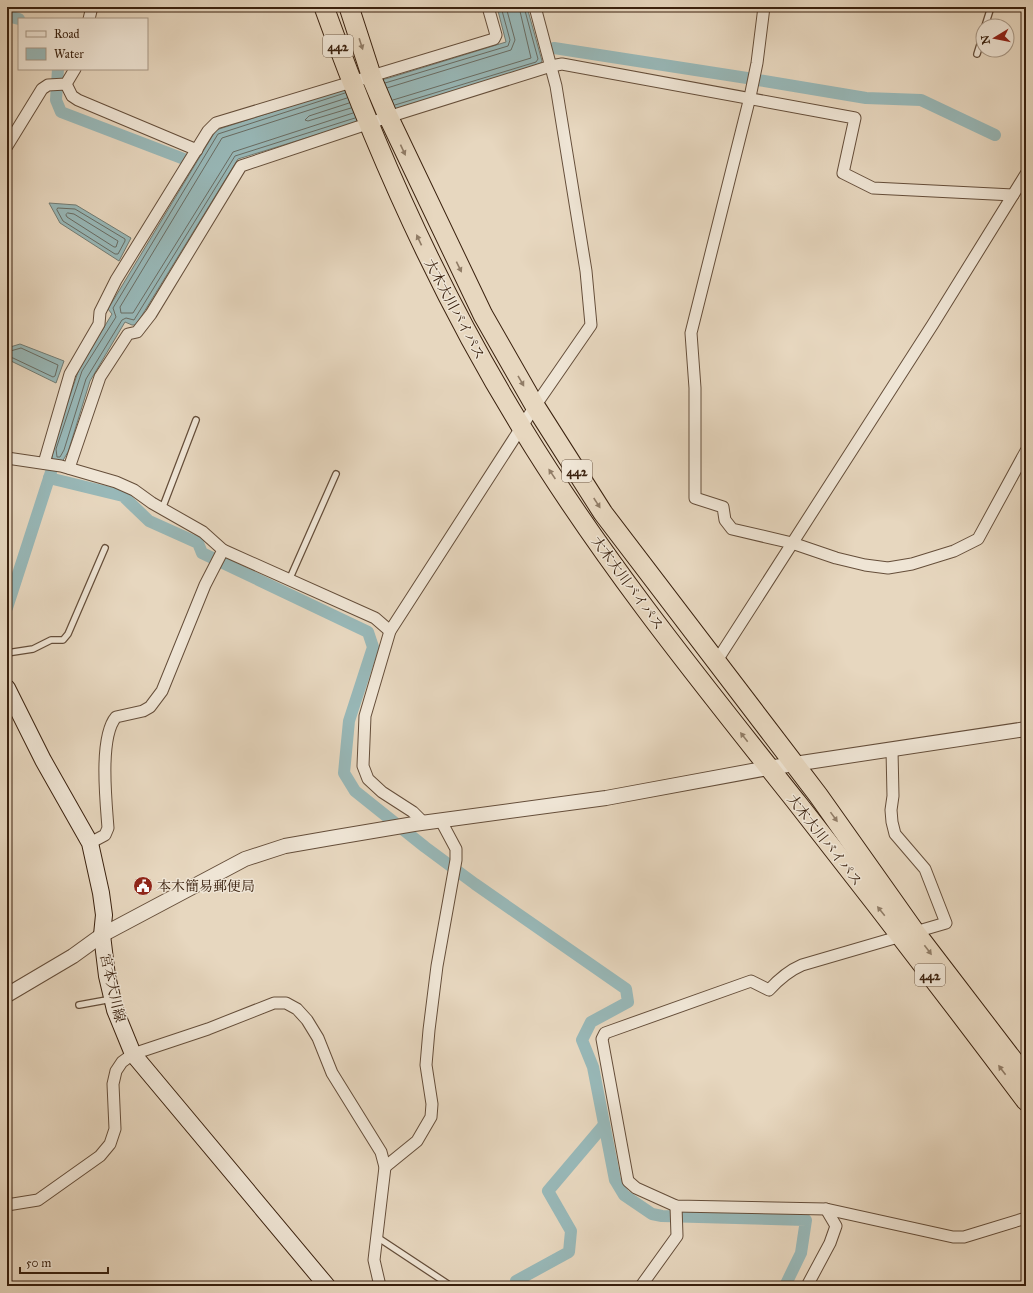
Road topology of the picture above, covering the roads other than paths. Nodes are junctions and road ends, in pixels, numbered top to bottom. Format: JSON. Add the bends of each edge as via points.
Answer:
{"nodes":[{"id":1,"x":92,"y":7,"type":"edge"},
{"id":2,"x":324,"y":7,"type":"edge"},
{"id":3,"x":348,"y":7,"type":"edge"},
{"id":4,"x":488,"y":7,"type":"edge"},
{"id":5,"x":535,"y":7,"type":"edge"},
{"id":6,"x":764,"y":7,"type":"edge"},
{"id":7,"x":991,"y":7,"type":"edge"},
{"id":8,"x":89,"y":18,"type":"edge"},
{"id":9,"x":988,"y":18,"type":"edge"},
{"id":10,"x":552,"y":66,"type":"junction"},
{"id":11,"x":74,"y":70,"type":"edge"},
{"id":12,"x":372,"y":79,"type":"junction"},
{"id":13,"x":58,"y":84,"type":"junction"},
{"id":14,"x":352,"y":84,"type":"junction"},
{"id":15,"x":750,"y":97,"type":"junction"},
{"id":16,"x":388,"y":116,"type":"junction"},
{"id":17,"x":367,"y":122,"type":"junction"},
{"id":18,"x":7,"y":146,"type":"edge"},
{"id":19,"x":197,"y":150,"type":"junction"},
{"id":20,"x":1026,"y":174,"type":"edge"},
{"id":21,"x":1012,"y":195,"type":"junction"},
{"id":22,"x":535,"y":406,"type":"junction"},
{"id":23,"x":196,"y":420,"type":"dead end"},
{"id":24,"x":522,"y":429,"type":"junction"},
{"id":25,"x":1026,"y":451,"type":"edge"},
{"id":26,"x":7,"y":458,"type":"edge"},
{"id":27,"x":47,"y":463,"type":"junction"},
{"id":28,"x":65,"y":467,"type":"junction"},
{"id":29,"x":336,"y":474,"type":"dead end"},
{"id":30,"x":162,"y":509,"type":"junction"},
{"id":31,"x":792,"y":543,"type":"junction"},
{"id":32,"x":105,"y":548,"type":"dead end"},
{"id":33,"x":221,"y":553,"type":"junction"},
{"id":34,"x":290,"y":578,"type":"junction"},
{"id":35,"x":390,"y":631,"type":"junction"},
{"id":36,"x":7,"y":653,"type":"edge"},
{"id":37,"x":716,"y":662,"type":"junction"},
{"id":38,"x":7,"y":688,"type":"edge"},
{"id":39,"x":1025,"y":729,"type":"edge"},
{"id":40,"x":892,"y":750,"type":"junction"},
{"id":41,"x":794,"y":765,"type":"junction"},
{"id":42,"x":768,"y":768,"type":"junction"},
{"id":43,"x":441,"y":821,"type":"junction"},
{"id":44,"x":419,"y":824,"type":"junction"},
{"id":45,"x":90,"y":843,"type":"junction"},
{"id":46,"x":908,"y":934,"type":"junction"},
{"id":47,"x":102,"y":935,"type":"junction"},
{"id":48,"x":7,"y":995,"type":"edge"},
{"id":49,"x":112,"y":999,"type":"junction"},
{"id":50,"x":79,"y":1005,"type":"dead end"},
{"id":51,"x":133,"y":1054,"type":"junction"},
{"id":52,"x":1026,"y":1077,"type":"edge"},
{"id":53,"x":1026,"y":1101,"type":"edge"},
{"id":54,"x":385,"y":1167,"type":"junction"},
{"id":55,"x":7,"y":1206,"type":"edge"},
{"id":56,"x":826,"y":1209,"type":"junction"},
{"id":57,"x":676,"y":1214,"type":"junction"},
{"id":58,"x":1026,"y":1218,"type":"edge"},
{"id":59,"x":377,"y":1237,"type":"junction"},
{"id":60,"x":327,"y":1286,"type":"edge"},
{"id":61,"x":380,"y":1286,"type":"edge"},
{"id":62,"x":451,"y":1286,"type":"edge"},
{"id":63,"x":641,"y":1286,"type":"edge"},
{"id":64,"x":807,"y":1286,"type":"edge"}],
"edges":[{"from":1,"to":8,"type":"street"},
{"from":2,"to":14,"type":"highway","name":"大木大川バイパス","number":"442"},
{"from":3,"to":12,"type":"highway","name":"大木大川バイパス","number":"442","one_way":true},
{"from":4,"to":12,"type":"street","via":[[496,35],[494,39]]},
{"from":5,"to":10,"type":"street"},
{"from":6,"to":15,"type":"street"},
{"from":7,"to":9,"type":"lane"},
{"from":10,"to":15,"type":"street","via":[[562,64]]},
{"from":10,"to":16,"type":"street"},
{"from":10,"to":22,"type":"street","via":[[586,271],[591,325]]},
{"from":11,"to":13,"type":"street"},
{"from":12,"to":14,"type":"street"},
{"from":12,"to":16,"type":"highway","name":"大木大川バイパス","number":"442"},
{"from":13,"to":18,"type":"street","via":[[42,89]]},
{"from":13,"to":19,"type":"street","via":[[78,100]]},
{"from":14,"to":17,"type":"highway","name":"大木大川バイパス","number":"442"},
{"from":14,"to":19,"type":"street","via":[[216,123]]},
{"from":15,"to":21,"type":"street","via":[[855,118],[844,173],[873,188]]},
{"from":15,"to":31,"type":"street","via":[[691,334],[695,388],[694,498],[723,508],[725,520],[732,529]]},
{"from":16,"to":17,"type":"street"},
{"from":16,"to":22,"type":"highway","name":"大木大川バイパス","number":"442","one_way":true,"via":[[483,316]]},
{"from":24,"to":17,"type":"highway","name":"大木大川バイパス","number":"442","one_way":true,"via":[[419,241]]},
{"from":17,"to":28,"type":"street","via":[[241,166],[151,314],[137,332],[128,334],[100,377]]},
{"from":19,"to":27,"type":"street","via":[[116,280],[100,312],[99,324],[70,374]]},
{"from":20,"to":21,"type":"street"},
{"from":21,"to":31,"type":"street","via":[[933,324]]},
{"from":22,"to":24,"type":"street"},
{"from":22,"to":37,"type":"highway","name":"大木大川バイパス","number":"442","one_way":true,"via":[[603,513]]},
{"from":23,"to":30,"type":"lane"},
{"from":24,"to":35,"type":"street"},
{"from":42,"to":24,"type":"highway","name":"大木大川バイパス","number":"442","one_way":true,"via":[[614,566]]},
{"from":25,"to":31,"type":"street","via":[[978,539],[954,551],[912,564],[888,568],[836,558]]},
{"from":26,"to":27,"type":"street"},
{"from":27,"to":28,"type":"street"},
{"from":28,"to":30,"type":"street","via":[[134,490]]},
{"from":29,"to":34,"type":"lane"},
{"from":30,"to":33,"type":"street","via":[[203,532]]},
{"from":31,"to":37,"type":"street"},
{"from":32,"to":36,"type":"lane","via":[[68,634],[63,640],[51,640],[33,649]]},
{"from":33,"to":34,"type":"street"},
{"from":33,"to":45,"type":"street","via":[[162,691],[146,709],[123,714],[112,722],[107,737],[106,759],[108,828],[105,835]]},
{"from":34,"to":35,"type":"street","via":[[374,618]]},
{"from":35,"to":44,"type":"street","via":[[365,716],[363,766],[368,779],[382,792],[413,812]]},
{"from":37,"to":41,"type":"highway","name":"大木大川バイパス","number":"442"},
{"from":38,"to":45,"type":"main road","name":"宮本大川線"},
{"from":39,"to":40,"type":"street"},
{"from":40,"to":41,"type":"street"},
{"from":40,"to":46,"type":"street","via":[[891,810],[894,828],[896,834],[925,869],[946,923]]},
{"from":41,"to":42,"type":"street"},
{"from":41,"to":46,"type":"highway","name":"大木大川バイパス","number":"442","one_way":true,"via":[[849,838]]},
{"from":42,"to":43,"type":"street","via":[[606,798]]},
{"from":46,"to":42,"type":"highway","name":"大木大川バイパス","number":"442","one_way":true,"via":[[833,851]]},
{"from":43,"to":44,"type":"street"},
{"from":43,"to":54,"type":"street","via":[[456,849],[456,860],[437,966],[429,1030],[426,1065],[432,1104],[431,1117],[417,1141]]},
{"from":44,"to":47,"type":"street","via":[[263,852],[231,866]]},
{"from":45,"to":47,"type":"main road","name":"宮本大川線","via":[[104,915]]},
{"from":46,"to":52,"type":"highway","name":"大木大川バイパス","number":"442","one_way":true},
{"from":53,"to":46,"type":"highway","name":"大木大川バイパス","number":"442","one_way":true},
{"from":46,"to":57,"type":"street","via":[[793,969],[769,990],[751,981],[605,1033],[602,1039],[628,1181]]},
{"from":47,"to":48,"type":"street","via":[[73,956]]},
{"from":47,"to":49,"type":"main road","name":"宮本大川線"},
{"from":49,"to":50,"type":"lane"},
{"from":49,"to":51,"type":"main road","name":"宮本大川線"},
{"from":51,"to":54,"type":"street","via":[[208,1029],[274,1003],[286,1003],[297,1008],[318,1038],[332,1074],[381,1152]]},
{"from":51,"to":55,"type":"street","via":[[122,1062],[116,1071],[113,1084],[115,1129],[110,1144],[100,1156],[38,1200]]},
{"from":51,"to":60,"type":"main road","name":"宮本大川線"},
{"from":54,"to":59,"type":"street"},
{"from":56,"to":57,"type":"street"},
{"from":56,"to":58,"type":"street","via":[[953,1237],[964,1237]]},
{"from":56,"to":64,"type":"street","via":[[836,1226]]},
{"from":57,"to":63,"type":"street","via":[[677,1236]]},
{"from":59,"to":61,"type":"street","via":[[374,1260]]},
{"from":59,"to":62,"type":"lane"}]}
